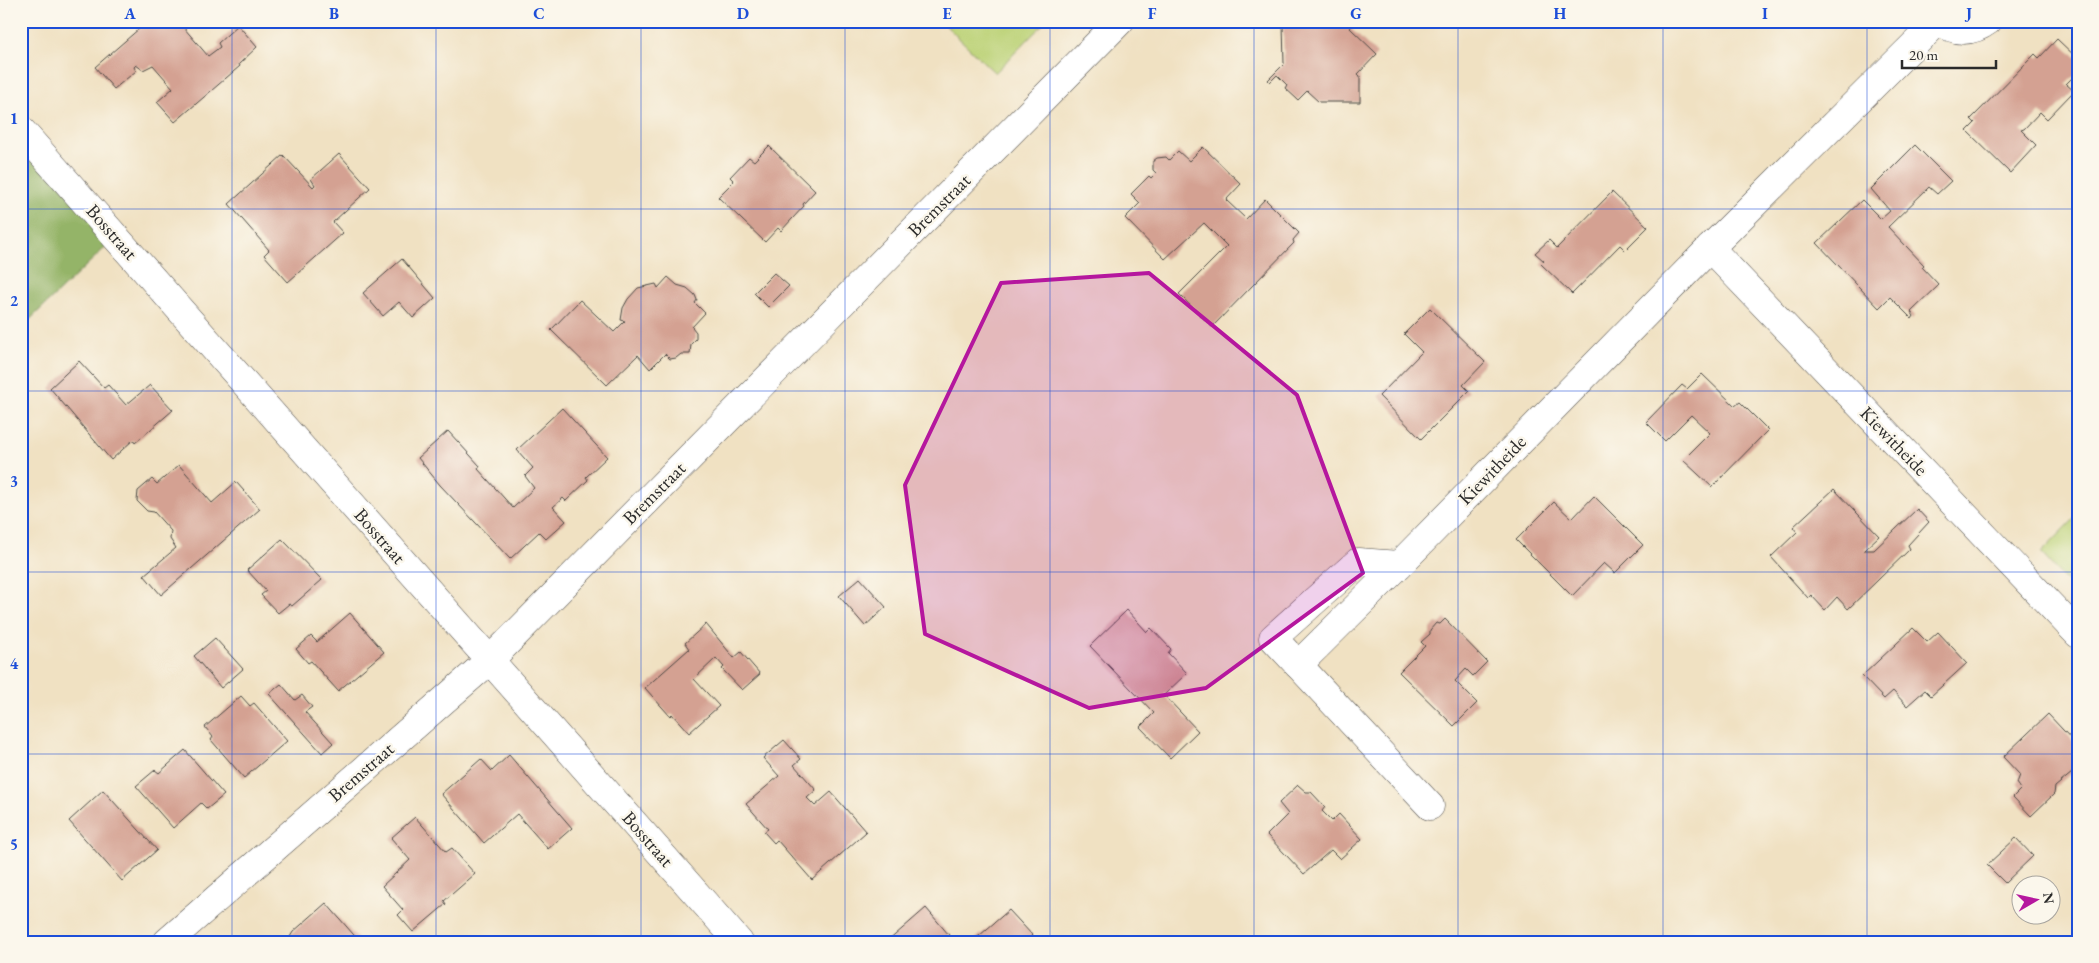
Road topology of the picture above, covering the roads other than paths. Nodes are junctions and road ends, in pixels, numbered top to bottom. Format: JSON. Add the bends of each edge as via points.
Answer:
{"nodes":[{"id":1,"x":1120,"y":21,"type":"edge"},
{"id":2,"x":1939,"y":21,"type":"edge"},
{"id":3,"x":1988,"y":21,"type":"edge"},
{"id":4,"x":21,"y":130,"type":"edge"},
{"id":5,"x":1710,"y":248,"type":"junction"},
{"id":6,"x":1399,"y":564,"type":"junction"},
{"id":7,"x":2078,"y":634,"type":"edge"},
{"id":8,"x":490,"y":660,"type":"junction"},
{"id":9,"x":1298,"y":665,"type":"junction"},
{"id":10,"x":1430,"y":806,"type":"dead end"},
{"id":11,"x":167,"y":942,"type":"edge"},
{"id":12,"x":738,"y":942,"type":"edge"}],
"edges":[{"from":1,"to":8,"type":"street","name":"Bremstraat"},
{"from":2,"to":3,"type":"street","name":"Kiewitheide","via":[[1959,31],[1970,30]]},
{"from":2,"to":5,"type":"street","name":"Kiewitheide"},
{"from":4,"to":8,"type":"street","name":"Bosstraat"},
{"from":5,"to":6,"type":"street","name":"Kiewitheide"},
{"from":5,"to":7,"type":"street","name":"Kiewitheide"},
{"from":6,"to":9,"type":"street","name":"Kiewitheide"},
{"from":6,"to":9,"type":"street","via":[[1358,562],[1273,638]]},
{"from":8,"to":11,"type":"street","name":"Bremstraat"},
{"from":8,"to":12,"type":"street","name":"Bosstraat"},
{"from":9,"to":10,"type":"street"}]}
